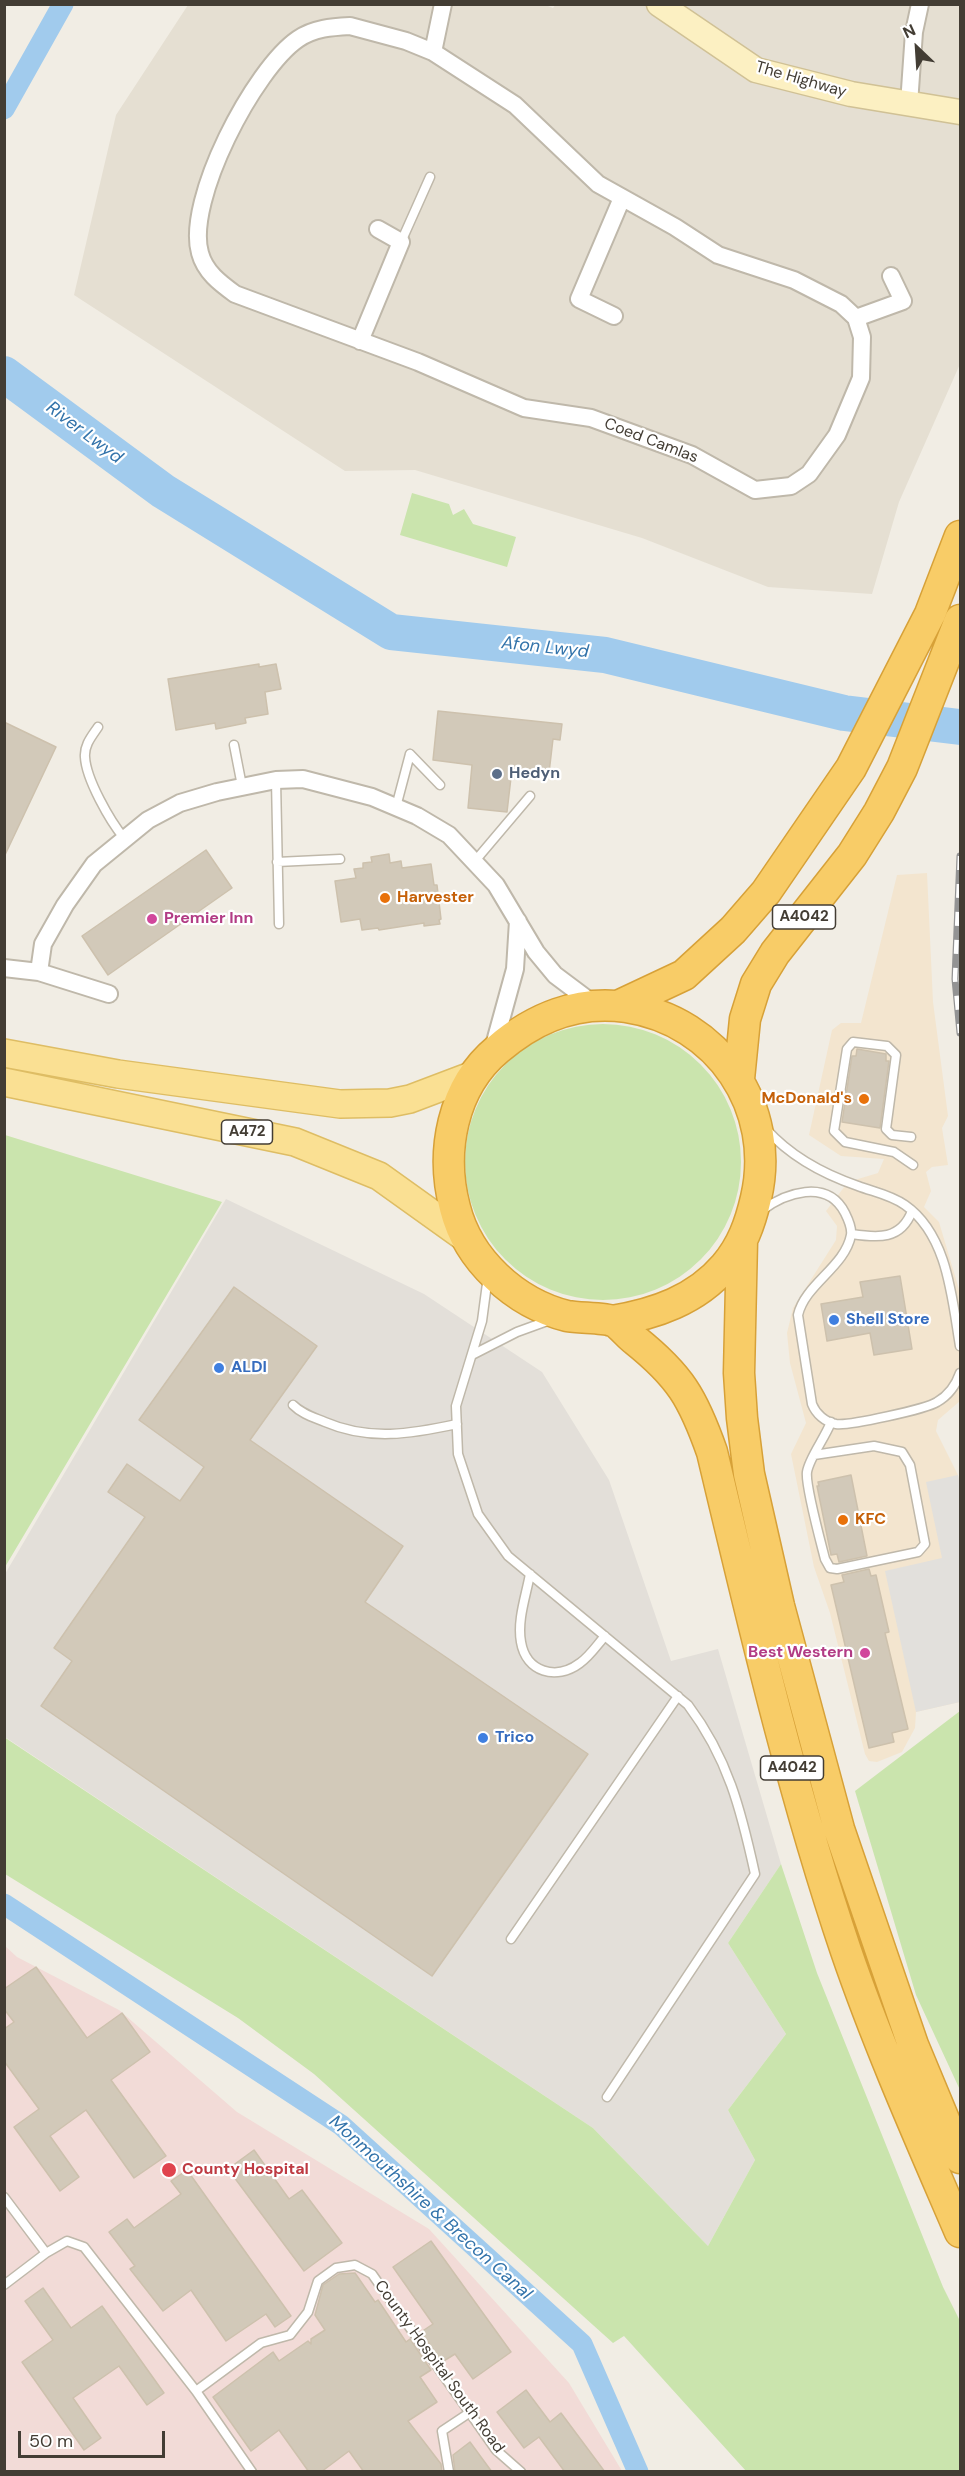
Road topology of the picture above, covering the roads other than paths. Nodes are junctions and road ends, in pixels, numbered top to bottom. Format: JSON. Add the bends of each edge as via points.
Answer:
{"nodes":[{"id":1,"x":443,"y":4,"type":"edge"},
{"id":2,"x":659,"y":4,"type":"edge"},
{"id":3,"x":920,"y":4,"type":"edge"},
{"id":4,"x":433,"y":52,"type":"junction"},
{"id":5,"x":909,"y":104,"type":"junction"},
{"id":6,"x":960,"y":112,"type":"edge"},
{"id":7,"x":429,"y":177,"type":"dead end"},
{"id":8,"x":622,"y":198,"type":"junction"},
{"id":9,"x":378,"y":229,"type":"dead end"},
{"id":10,"x":401,"y":242,"type":"junction"},
{"id":11,"x":891,"y":276,"type":"dead end"},
{"id":12,"x":614,"y":316,"type":"dead end"},
{"id":13,"x":855,"y":318,"type":"junction"},
{"id":14,"x":360,"y":340,"type":"junction"},
{"id":15,"x":960,"y":536,"type":"edge"},
{"id":16,"x":960,"y":620,"type":"edge"},
{"id":17,"x":98,"y":727,"type":"dead end"},
{"id":18,"x":234,"y":746,"type":"dead end"},
{"id":19,"x":276,"y":780,"type":"junction"},
{"id":20,"x":440,"y":785,"type":"dead end"},
{"id":21,"x":242,"y":786,"type":"junction"},
{"id":22,"x":530,"y":796,"type":"dead end"},
{"id":23,"x":396,"y":807,"type":"junction"},
{"id":24,"x":124,"y":838,"type":"junction"},
{"id":25,"x":340,"y":860,"type":"dead end"},
{"id":26,"x":475,"y":861,"type":"junction"},
{"id":27,"x":277,"y":862,"type":"junction"},
{"id":28,"x":518,"y":921,"type":"junction"},
{"id":29,"x":279,"y":924,"type":"dead end"},
{"id":30,"x":4,"y":968,"type":"edge"},
{"id":31,"x":39,"y":972,"type":"junction"},
{"id":32,"x":109,"y":994,"type":"dead end"},
{"id":33,"x":607,"y":1006,"type":"junction"},
{"id":34,"x":4,"y":1053,"type":"edge"},
{"id":35,"x":484,"y":1064,"type":"junction"},
{"id":36,"x":739,"y":1079,"type":"junction"},
{"id":37,"x":4,"y":1083,"type":"edge"},
{"id":38,"x":754,"y":1115,"type":"junction"},
{"id":39,"x":911,"y":1137,"type":"dead end"},
{"id":40,"x":913,"y":1166,"type":"dead end"},
{"id":41,"x":912,"y":1211,"type":"junction"},
{"id":42,"x":747,"y":1230,"type":"junction"},
{"id":43,"x":852,"y":1234,"type":"junction"},
{"id":44,"x":467,"y":1239,"type":"junction"},
{"id":45,"x":489,"y":1270,"type":"junction"},
{"id":46,"x":564,"y":1315,"type":"junction"},
{"id":47,"x":612,"y":1321,"type":"junction"},
{"id":48,"x":960,"y":1346,"type":"edge"},
{"id":49,"x":472,"y":1355,"type":"junction"},
{"id":50,"x":960,"y":1373,"type":"edge"},
{"id":51,"x":293,"y":1405,"type":"dead end"},
{"id":52,"x":831,"y":1422,"type":"junction"},
{"id":53,"x":457,"y":1424,"type":"junction"},
{"id":54,"x":814,"y":1455,"type":"junction"},
{"id":55,"x":530,"y":1574,"type":"junction"},
{"id":56,"x":605,"y":1636,"type":"junction"},
{"id":57,"x":678,"y":1696,"type":"junction"},
{"id":58,"x":511,"y":1939,"type":"dead end"},
{"id":59,"x":607,"y":2097,"type":"dead end"},
{"id":60,"x":960,"y":2158,"type":"edge"},
{"id":61,"x":4,"y":2197,"type":"edge"},
{"id":62,"x":960,"y":2232,"type":"edge"},
{"id":63,"x":46,"y":2253,"type":"junction"},
{"id":64,"x":4,"y":2285,"type":"edge"},
{"id":65,"x":196,"y":2391,"type":"junction"},
{"id":66,"x":469,"y":2413,"type":"junction"},
{"id":67,"x":252,"y":2472,"type":"edge"},
{"id":68,"x":449,"y":2472,"type":"edge"},
{"id":69,"x":521,"y":2472,"type":"edge"}],
"edges":[{"from":1,"to":4,"type":"street"},
{"from":2,"to":5,"type":"street","name":"The Highway","via":[[756,70]]},
{"from":3,"to":5,"type":"street"},
{"from":4,"to":8,"type":"street","name":"Coed Camlas","via":[[515,105],[598,184]]},
{"from":4,"to":14,"type":"street","name":"Coed Camlas","via":[[350,26],[325,27],[298,39],[267,69],[243,106],[222,146],[208,186],[198,232],[200,253],[211,275],[235,294]]},
{"from":5,"to":6,"type":"street","name":"The Highway"},
{"from":7,"to":10,"type":"lane"},
{"from":8,"to":12,"type":"street","via":[[579,299]]},
{"from":8,"to":13,"type":"street","name":"Coed Camlas","via":[[718,255],[794,280],[841,304]]},
{"from":9,"to":10,"type":"street"},
{"from":10,"to":14,"type":"street"},
{"from":11,"to":13,"type":"street","via":[[903,301]]},
{"from":13,"to":14,"type":"street","name":"Coed Camlas","via":[[862,337],[861,378],[837,435],[809,474],[791,486],[774,490],[755,490],[692,455],[591,418],[524,408]]},
{"from":15,"to":33,"type":"highway","number":"A4042","via":[[930,614],[851,768],[766,892],[733,930],[684,975]]},
{"from":16,"to":36,"type":"highway","number":"A4042","via":[[902,768],[879,812],[852,855],[775,953],[756,984],[745,1019]]},
{"from":17,"to":24,"type":"lane","via":[[87,742],[85,757],[102,803]]},
{"from":18,"to":21,"type":"lane"},
{"from":19,"to":21,"type":"street"},
{"from":19,"to":23,"type":"street","via":[[303,778],[372,796]]},
{"from":19,"to":27,"type":"lane"},
{"from":20,"to":23,"type":"lane","via":[[410,754]]},
{"from":21,"to":24,"type":"street","via":[[180,803]]},
{"from":22,"to":26,"type":"lane"},
{"from":23,"to":26,"type":"street","via":[[449,835]]},
{"from":24,"to":31,"type":"street","via":[[94,864],[65,904],[43,944]]},
{"from":25,"to":27,"type":"lane"},
{"from":26,"to":28,"type":"street","via":[[496,885]]},
{"from":27,"to":29,"type":"lane"},
{"from":28,"to":33,"type":"street","via":[[555,975]]},
{"from":28,"to":35,"type":"street","via":[[515,969]]},
{"from":30,"to":31,"type":"street"},
{"from":31,"to":32,"type":"street"},
{"from":33,"to":35,"type":"highway","via":[[567,1010],[540,1020],[514,1034]]},
{"from":33,"to":36,"type":"highway","via":[[659,1014],[696,1034]]},
{"from":34,"to":35,"type":"main road","number":"A472","via":[[118,1074],[356,1104],[410,1099]]},
{"from":35,"to":44,"type":"highway","via":[[455,1117],[448,1155],[455,1212]]},
{"from":36,"to":38,"type":"highway"},
{"from":37,"to":44,"type":"main road","number":"A472","via":[[295,1142],[379,1176]]},
{"from":38,"to":41,"type":"lane","via":[[803,1161],[891,1197]]},
{"from":38,"to":42,"type":"highway","via":[[760,1174]]},
{"from":39,"to":40,"type":"lane","via":[[892,1135],[886,1129],[896,1055],[887,1046],[853,1042],[847,1049],[834,1131],[844,1142],[894,1152]]},
{"from":41,"to":43,"type":"lane","via":[[906,1225],[896,1233],[883,1237]]},
{"from":41,"to":48,"type":"lane","via":[[929,1233],[945,1268]]},
{"from":42,"to":43,"type":"lane","via":[[782,1197],[817,1192],[838,1204]]},
{"from":42,"to":47,"type":"highway","via":[[724,1267],[700,1288],[644,1316]]},
{"from":42,"to":60,"type":"highway","number":"A4042","via":[[739,1297],[742,1418],[749,1474],[779,1606],[839,1829],[913,2045]]},
{"from":43,"to":52,"type":"lane","via":[[840,1258],[798,1315],[812,1404],[816,1413]]},
{"from":44,"to":45,"type":"highway"},
{"from":45,"to":46,"type":"highway","via":[[518,1294]]},
{"from":45,"to":49,"type":"lane","via":[[482,1321]]},
{"from":46,"to":47,"type":"highway"},
{"from":46,"to":49,"type":"lane","via":[[517,1332]]},
{"from":47,"to":62,"type":"highway","number":"A4042","via":[[660,1360],[681,1383],[698,1413],[712,1452],[810,1837],[846,1950],[884,2056]]},
{"from":49,"to":53,"type":"lane","via":[[456,1406]]},
{"from":50,"to":52,"type":"lane","via":[[952,1390],[929,1406],[839,1425]]},
{"from":51,"to":53,"type":"lane","via":[[300,1412],[348,1432],[385,1436]]},
{"from":52,"to":54,"type":"lane"},
{"from":53,"to":55,"type":"lane","via":[[458,1454],[478,1514],[508,1556]]},
{"from":54,"to":54,"type":"lane","via":[[874,1446],[902,1452],[910,1465],[925,1544],[918,1552],[830,1568],[807,1473]]},
{"from":55,"to":56,"type":"lane"},
{"from":55,"to":56,"type":"lane","via":[[520,1641],[525,1658],[534,1669],[564,1671],[580,1663]]},
{"from":56,"to":57,"type":"lane"},
{"from":57,"to":58,"type":"lane"},
{"from":57,"to":59,"type":"lane","via":[[710,1734],[732,1784],[755,1874]]},
{"from":61,"to":63,"type":"lane"},
{"from":63,"to":64,"type":"lane"},
{"from":63,"to":65,"type":"lane","via":[[67,2241],[84,2247]]},
{"from":65,"to":66,"type":"lane","name":"County Hospital South Road","via":[[261,2343],[290,2335],[308,2312],[318,2281],[336,2268],[355,2265],[372,2274]]},
{"from":65,"to":67,"type":"lane"},
{"from":66,"to":68,"type":"lane","via":[[442,2431]]},
{"from":66,"to":69,"type":"lane","name":"County Hospital South Road","via":[[496,2450]]}]}
